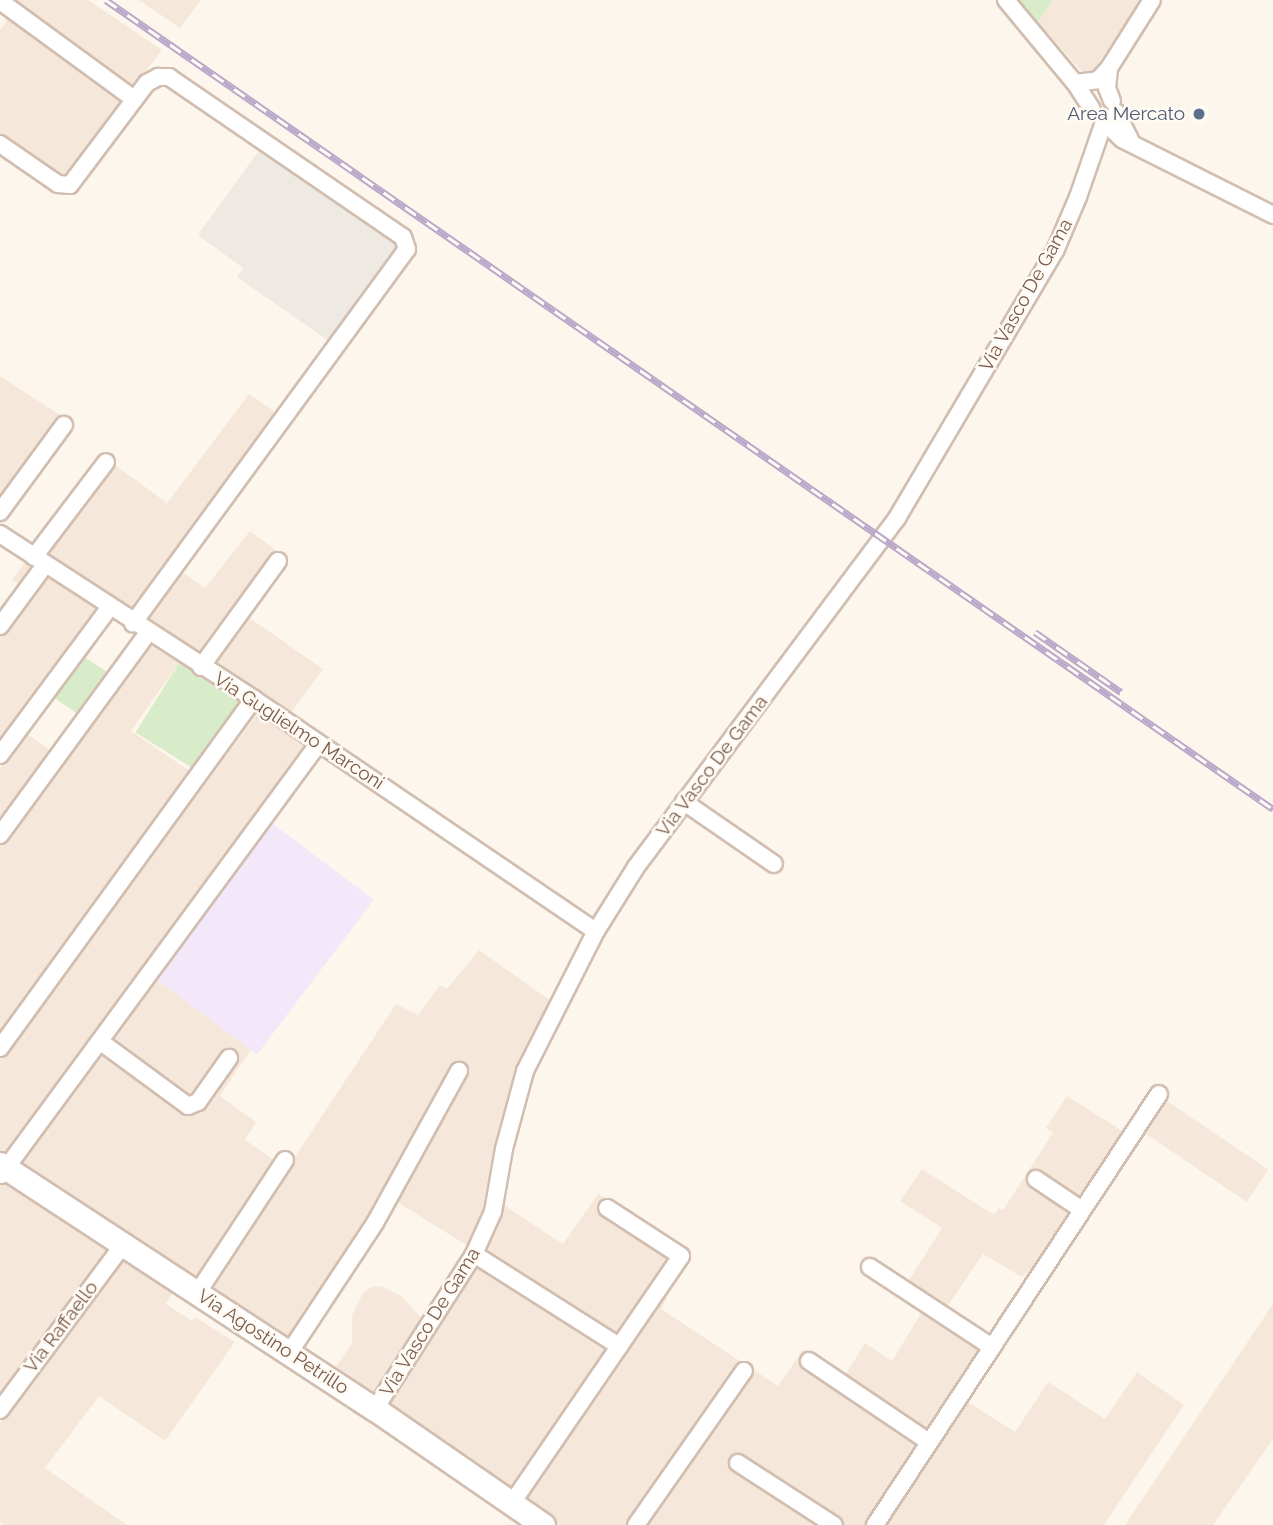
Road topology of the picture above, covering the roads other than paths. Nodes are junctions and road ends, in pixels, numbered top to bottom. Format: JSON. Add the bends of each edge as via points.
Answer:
{"nodes":[{"id":1,"x":1006,"y":0,"type":"edge"},
{"id":2,"x":1152,"y":0,"type":"edge"},
{"id":3,"x":0,"y":1,"type":"edge"},
{"id":4,"x":1110,"y":68,"type":"junction"},
{"id":5,"x":1098,"y":80,"type":"junction"},
{"id":6,"x":1075,"y":83,"type":"junction"},
{"id":7,"x":134,"y":99,"type":"junction"},
{"id":8,"x":1103,"y":109,"type":"junction"},
{"id":9,"x":0,"y":144,"type":"edge"},
{"id":10,"x":1273,"y":215,"type":"edge"},
{"id":11,"x":64,"y":425,"type":"dead end"},
{"id":12,"x":106,"y":462,"type":"dead end"},
{"id":13,"x":0,"y":512,"type":"edge"},
{"id":14,"x":0,"y":534,"type":"edge"},
{"id":15,"x":39,"y":561,"type":"junction"},
{"id":16,"x":278,"y":561,"type":"dead end"},
{"id":17,"x":109,"y":608,"type":"junction"},
{"id":18,"x":133,"y":623,"type":"junction"},
{"id":19,"x":0,"y":626,"type":"edge"},
{"id":20,"x":148,"y":633,"type":"junction"},
{"id":21,"x":201,"y":667,"type":"junction"},
{"id":22,"x":254,"y":699,"type":"junction"},
{"id":23,"x":319,"y":743,"type":"junction"},
{"id":24,"x":0,"y":755,"type":"edge"},
{"id":25,"x":684,"y":802,"type":"junction"},
{"id":26,"x":0,"y":835,"type":"edge"},
{"id":27,"x":774,"y":864,"type":"dead end"},
{"id":28,"x":596,"y":931,"type":"junction"},
{"id":29,"x":102,"y":1042,"type":"junction"},
{"id":30,"x":0,"y":1048,"type":"edge"},
{"id":31,"x":229,"y":1058,"type":"dead end"},
{"id":32,"x":459,"y":1071,"type":"dead end"},
{"id":33,"x":1158,"y":1094,"type":"dead end"},
{"id":34,"x":285,"y":1160,"type":"dead end"},
{"id":35,"x":2,"y":1170,"type":"edge"},
{"id":36,"x":1036,"y":1179,"type":"dead end"},
{"id":37,"x":607,"y":1208,"type":"dead end"},
{"id":38,"x":1082,"y":1210,"type":"junction"},
{"id":39,"x":123,"y":1245,"type":"junction"},
{"id":40,"x":474,"y":1254,"type":"junction"},
{"id":41,"x":870,"y":1267,"type":"dead end"},
{"id":42,"x":198,"y":1292,"type":"junction"},
{"id":43,"x":619,"y":1346,"type":"junction"},
{"id":44,"x":992,"y":1347,"type":"junction"},
{"id":45,"x":289,"y":1353,"type":"junction"},
{"id":46,"x":808,"y":1361,"type":"dead end"},
{"id":47,"x":744,"y":1371,"type":"dead end"},
{"id":48,"x":375,"y":1409,"type":"junction"},
{"id":49,"x":0,"y":1410,"type":"edge"},
{"id":50,"x":929,"y":1441,"type":"junction"},
{"id":51,"x":738,"y":1463,"type":"dead end"},
{"id":52,"x":512,"y":1503,"type":"junction"},
{"id":53,"x":543,"y":1525,"type":"edge"},
{"id":54,"x":636,"y":1525,"type":"edge"},
{"id":55,"x":834,"y":1525,"type":"edge"},
{"id":56,"x":875,"y":1525,"type":"edge"}],
"edges":[{"from":1,"to":6,"type":"street"},
{"from":2,"to":4,"type":"street"},
{"from":3,"to":7,"type":"street"},
{"from":4,"to":5,"type":"street"},
{"from":4,"to":8,"type":"street"},
{"from":5,"to":6,"type":"street"},
{"from":5,"to":8,"type":"street"},
{"from":6,"to":8,"type":"street"},
{"from":7,"to":9,"type":"street","via":[[70,185],[58,184]]},
{"from":7,"to":18,"type":"street","via":[[158,77],[180,81],[403,237],[407,249]]},
{"from":8,"to":10,"type":"street","via":[[1134,145]]},
{"from":8,"to":25,"type":"street","name":"Via Vasco De Gama","via":[[1079,197],[1055,251],[897,518]]},
{"from":11,"to":13,"type":"street"},
{"from":12,"to":15,"type":"street"},
{"from":14,"to":15,"type":"street","name":"Via Guglielmo Marconi"},
{"from":15,"to":17,"type":"street","name":"Via Guglielmo Marconi"},
{"from":15,"to":19,"type":"street"},
{"from":16,"to":21,"type":"street"},
{"from":17,"to":18,"type":"street","name":"Via Guglielmo Marconi"},
{"from":17,"to":24,"type":"street"},
{"from":18,"to":20,"type":"street","name":"Via Guglielmo Marconi"},
{"from":20,"to":21,"type":"street","name":"Via Guglielmo Marconi"},
{"from":20,"to":26,"type":"street"},
{"from":21,"to":22,"type":"street","name":"Via Guglielmo Marconi"},
{"from":22,"to":23,"type":"street","name":"Via Guglielmo Marconi"},
{"from":22,"to":30,"type":"street"},
{"from":23,"to":28,"type":"street","name":"Via Guglielmo Marconi"},
{"from":23,"to":29,"type":"street"},
{"from":25,"to":27,"type":"street"},
{"from":25,"to":28,"type":"street","name":"Via Vasco De Gama"},
{"from":28,"to":40,"type":"street","name":"Via Vasco De Gama","via":[[525,1071],[493,1212]]},
{"from":29,"to":31,"type":"street","via":[[188,1106],[198,1102]]},
{"from":29,"to":35,"type":"street"},
{"from":32,"to":45,"type":"street","via":[[375,1223]]},
{"from":33,"to":38,"type":"street"},
{"from":34,"to":42,"type":"street"},
{"from":35,"to":39,"type":"street","name":"Via Agostino Petrillo"},
{"from":36,"to":38,"type":"street"},
{"from":37,"to":43,"type":"street","via":[[681,1256]]},
{"from":38,"to":44,"type":"street"},
{"from":39,"to":42,"type":"street","name":"Via Agostino Petrillo"},
{"from":39,"to":49,"type":"street","name":"Via Raffaello"},
{"from":40,"to":43,"type":"street"},
{"from":40,"to":48,"type":"street","name":"Via Vasco De Gama"},
{"from":41,"to":44,"type":"street"},
{"from":42,"to":45,"type":"street","name":"Via Agostino Petrillo"},
{"from":43,"to":52,"type":"street"},
{"from":44,"to":50,"type":"street"},
{"from":45,"to":48,"type":"street","name":"Via Agostino Petrillo"},
{"from":46,"to":50,"type":"street"},
{"from":47,"to":54,"type":"street"},
{"from":48,"to":52,"type":"street","name":"Via Agostino Petrillo"},
{"from":50,"to":56,"type":"street"},
{"from":51,"to":55,"type":"street"},
{"from":52,"to":53,"type":"street","name":"Via Agostino Petrillo"}]}
